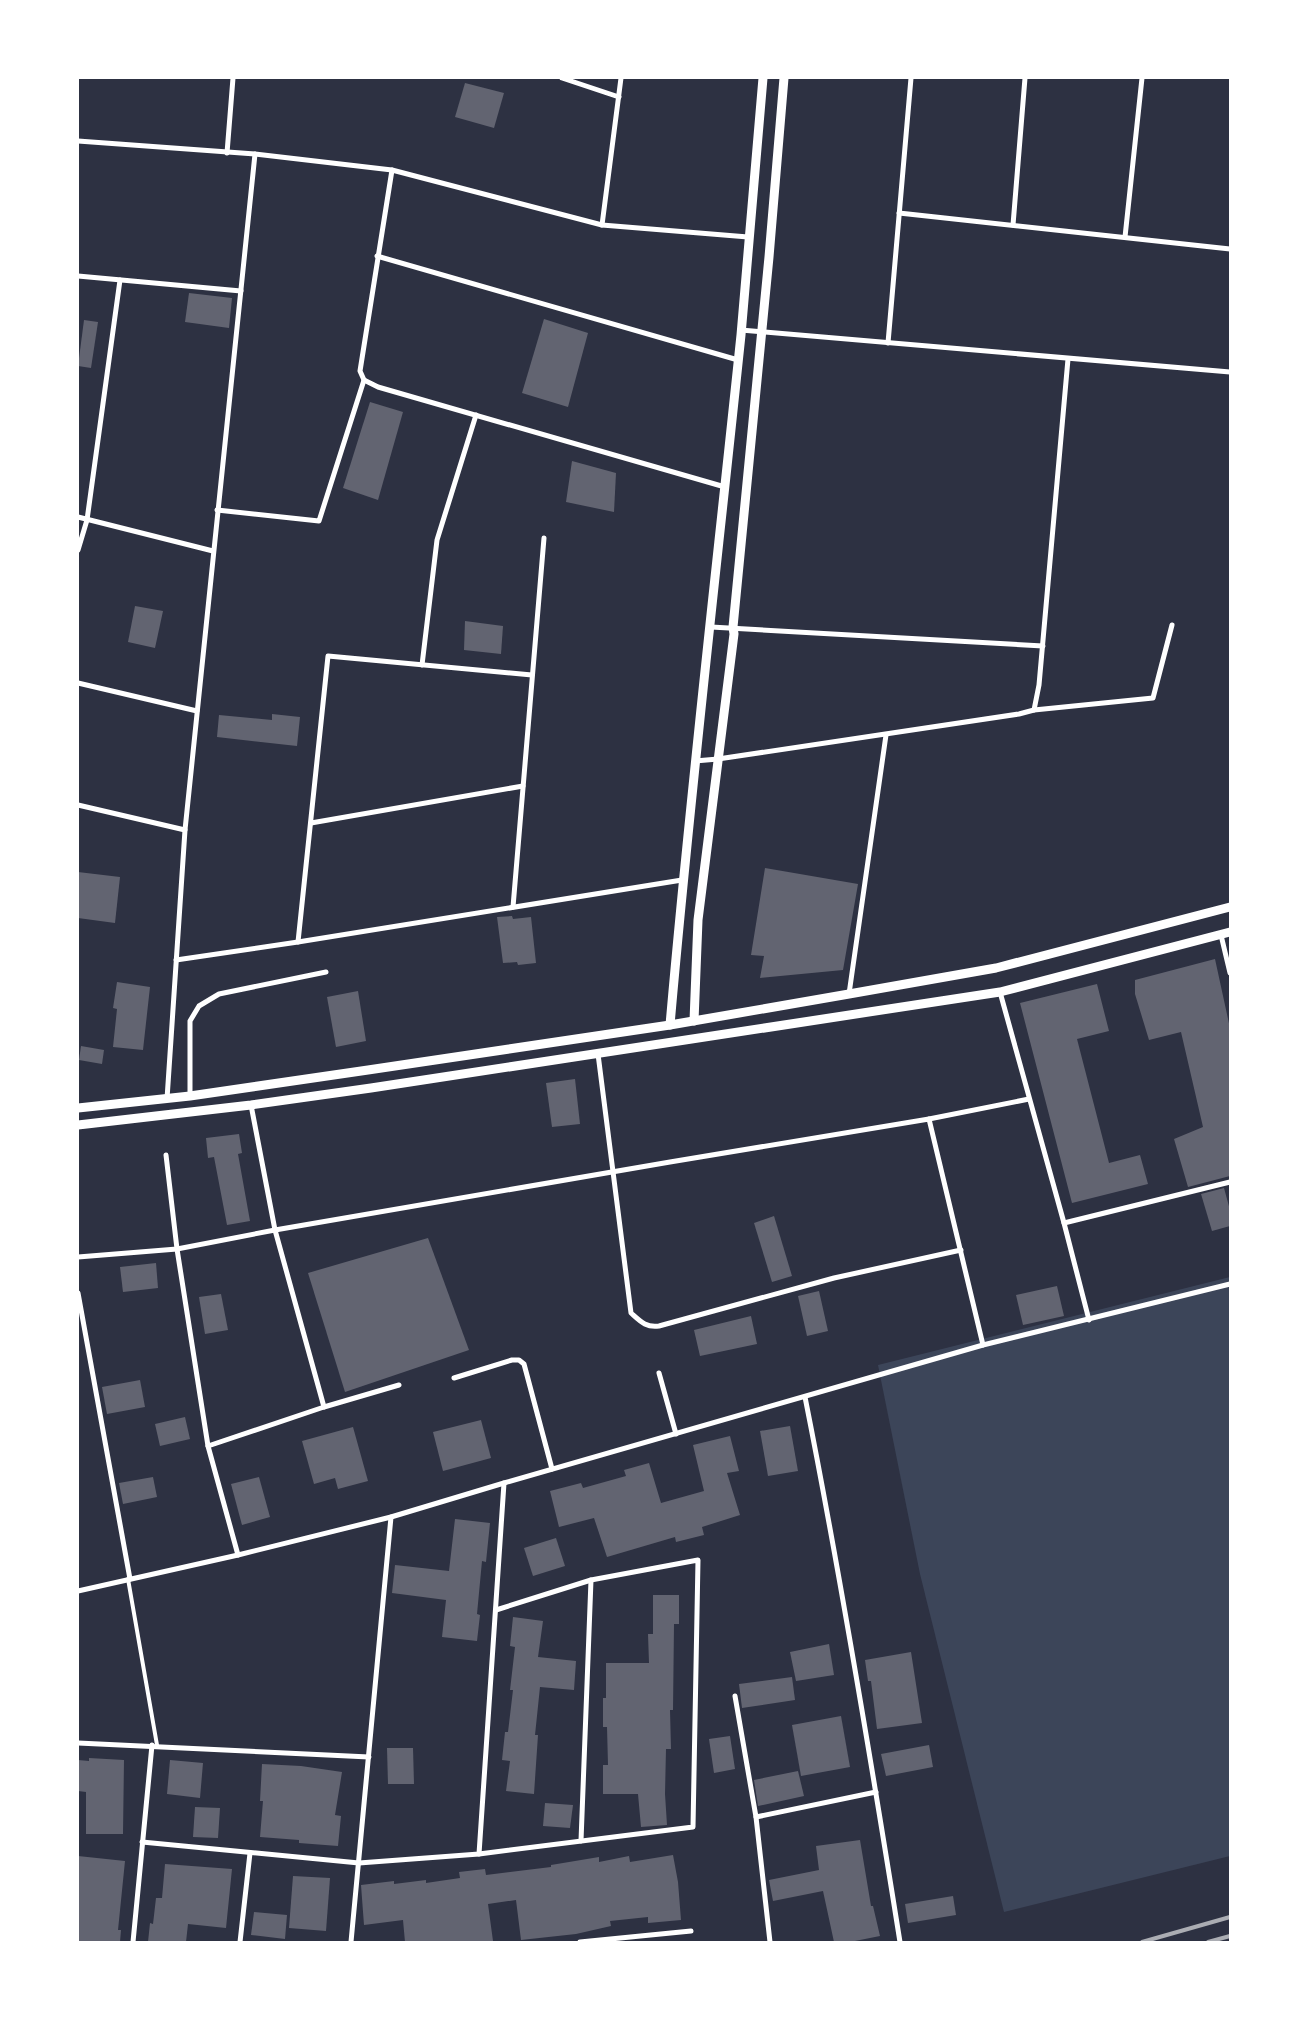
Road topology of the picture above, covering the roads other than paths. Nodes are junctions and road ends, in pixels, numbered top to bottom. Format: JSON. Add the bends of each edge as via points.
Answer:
{"nodes":[{"id":1,"x":233,"y":78,"type":"edge"},
{"id":2,"x":562,"y":78,"type":"edge"},
{"id":3,"x":621,"y":78,"type":"edge"},
{"id":4,"x":763,"y":78,"type":"edge"},
{"id":5,"x":784,"y":78,"type":"edge"},
{"id":6,"x":911,"y":78,"type":"edge"},
{"id":7,"x":1025,"y":78,"type":"edge"},
{"id":8,"x":1142,"y":78,"type":"edge"},
{"id":9,"x":618,"y":97,"type":"junction"},
{"id":10,"x":78,"y":141,"type":"edge"},
{"id":11,"x":227,"y":153,"type":"junction"},
{"id":12,"x":255,"y":154,"type":"junction"},
{"id":13,"x":392,"y":170,"type":"junction"},
{"id":14,"x":899,"y":213,"type":"junction"},
{"id":15,"x":1013,"y":225,"type":"junction"},
{"id":16,"x":602,"y":226,"type":"junction"},
{"id":17,"x":1125,"y":236,"type":"junction"},
{"id":18,"x":748,"y":238,"type":"junction"},
{"id":19,"x":1230,"y":249,"type":"edge"},
{"id":20,"x":377,"y":256,"type":"junction"},
{"id":21,"x":78,"y":276,"type":"edge"},
{"id":22,"x":120,"y":280,"type":"junction"},
{"id":23,"x":241,"y":291,"type":"junction"},
{"id":24,"x":741,"y":330,"type":"junction"},
{"id":25,"x":762,"y":332,"type":"junction"},
{"id":26,"x":888,"y":343,"type":"junction"},
{"id":27,"x":1068,"y":359,"type":"junction"},
{"id":28,"x":738,"y":360,"type":"junction"},
{"id":29,"x":1230,"y":372,"type":"edge"},
{"id":30,"x":364,"y":380,"type":"junction"},
{"id":31,"x":476,"y":415,"type":"junction"},
{"id":32,"x":725,"y":487,"type":"junction"},
{"id":33,"x":217,"y":510,"type":"junction"},
{"id":34,"x":78,"y":518,"type":"edge"},
{"id":35,"x":87,"y":520,"type":"junction"},
{"id":36,"x":544,"y":538,"type":"dead end"},
{"id":37,"x":78,"y":550,"type":"edge"},
{"id":38,"x":213,"y":551,"type":"junction"},
{"id":39,"x":1172,"y":626,"type":"dead end"},
{"id":40,"x":710,"y":627,"type":"junction"},
{"id":41,"x":733,"y":627,"type":"junction"},
{"id":42,"x":1043,"y":646,"type":"junction"},
{"id":43,"x":422,"y":665,"type":"junction"},
{"id":44,"x":532,"y":675,"type":"junction"},
{"id":45,"x":78,"y":682,"type":"edge"},
{"id":46,"x":1034,"y":710,"type":"junction"},
{"id":47,"x":196,"y":711,"type":"junction"},
{"id":48,"x":886,"y":735,"type":"junction"},
{"id":49,"x":718,"y":759,"type":"junction"},
{"id":50,"x":694,"y":761,"type":"junction"},
{"id":51,"x":523,"y":786,"type":"junction"},
{"id":52,"x":78,"y":805,"type":"edge"},
{"id":53,"x":311,"y":823,"type":"junction"},
{"id":54,"x":184,"y":830,"type":"junction"},
{"id":55,"x":682,"y":880,"type":"junction"},
{"id":56,"x":513,"y":907,"type":"junction"},
{"id":57,"x":1230,"y":908,"type":"edge"},
{"id":58,"x":1230,"y":932,"type":"edge"},
{"id":59,"x":1221,"y":935,"type":"junction"},
{"id":60,"x":298,"y":942,"type":"junction"},
{"id":61,"x":176,"y":960,"type":"junction"},
{"id":62,"x":326,"y":972,"type":"dead end"},
{"id":63,"x":1230,"y":973,"type":"edge"},
{"id":64,"x":1000,"y":992,"type":"junction"},
{"id":65,"x":849,"y":994,"type":"junction"},
{"id":66,"x":694,"y":1021,"type":"junction"},
{"id":67,"x":670,"y":1025,"type":"junction"},
{"id":68,"x":598,"y":1054,"type":"junction"},
{"id":69,"x":368,"y":1070,"type":"junction"},
{"id":70,"x":371,"y":1088,"type":"junction"},
{"id":71,"x":190,"y":1096,"type":"junction"},
{"id":72,"x":167,"y":1099,"type":"junction"},
{"id":73,"x":1029,"y":1099,"type":"junction"},
{"id":74,"x":252,"y":1105,"type":"junction"},
{"id":75,"x":78,"y":1108,"type":"edge"},
{"id":76,"x":929,"y":1119,"type":"junction"},
{"id":77,"x":78,"y":1125,"type":"edge"},
{"id":78,"x":166,"y":1155,"type":"dead end"},
{"id":79,"x":612,"y":1173,"type":"junction"},
{"id":80,"x":1230,"y":1182,"type":"edge"},
{"id":81,"x":1064,"y":1222,"type":"junction"},
{"id":82,"x":275,"y":1230,"type":"junction"},
{"id":83,"x":177,"y":1249,"type":"junction"},
{"id":84,"x":961,"y":1250,"type":"junction"},
{"id":85,"x":78,"y":1257,"type":"edge"},
{"id":86,"x":1230,"y":1284,"type":"edge"},
{"id":87,"x":78,"y":1293,"type":"edge"},
{"id":88,"x":1089,"y":1320,"type":"junction"},
{"id":89,"x":983,"y":1345,"type":"junction"},
{"id":90,"x":659,"y":1373,"type":"dead end"},
{"id":91,"x":454,"y":1378,"type":"dead end"},
{"id":92,"x":399,"y":1385,"type":"dead end"},
{"id":93,"x":806,"y":1397,"type":"junction"},
{"id":94,"x":324,"y":1407,"type":"junction"},
{"id":95,"x":676,"y":1434,"type":"junction"},
{"id":96,"x":208,"y":1446,"type":"junction"},
{"id":97,"x":552,"y":1469,"type":"junction"},
{"id":98,"x":504,"y":1482,"type":"junction"},
{"id":99,"x":391,"y":1517,"type":"junction"},
{"id":100,"x":238,"y":1555,"type":"junction"},
{"id":101,"x":129,"y":1579,"type":"junction"},
{"id":102,"x":591,"y":1580,"type":"junction"},
{"id":103,"x":78,"y":1591,"type":"edge"},
{"id":104,"x":496,"y":1610,"type":"junction"},
{"id":105,"x":735,"y":1696,"type":"dead end"},
{"id":106,"x":78,"y":1742,"type":"edge"},
{"id":107,"x":154,"y":1745,"type":"junction"},
{"id":108,"x":370,"y":1757,"type":"junction"},
{"id":109,"x":876,"y":1792,"type":"junction"},
{"id":110,"x":756,"y":1817,"type":"junction"},
{"id":111,"x":581,"y":1841,"type":"junction"},
{"id":112,"x":142,"y":1842,"type":"junction"},
{"id":113,"x":250,"y":1853,"type":"junction"},
{"id":114,"x":479,"y":1854,"type":"junction"},
{"id":115,"x":358,"y":1863,"type":"junction"},
{"id":116,"x":692,"y":1931,"type":"dead end"},
{"id":117,"x":133,"y":1942,"type":"edge"},
{"id":118,"x":240,"y":1942,"type":"edge"},
{"id":119,"x":351,"y":1942,"type":"edge"},
{"id":120,"x":580,"y":1942,"type":"edge"},
{"id":121,"x":770,"y":1942,"type":"edge"},
{"id":122,"x":900,"y":1942,"type":"edge"}],
"edges":[{"from":1,"to":11,"type":"street"},
{"from":2,"to":9,"type":"street"},
{"from":3,"to":9,"type":"street"},
{"from":4,"to":18,"type":"street"},
{"from":5,"to":25,"type":"street"},
{"from":6,"to":14,"type":"street"},
{"from":7,"to":15,"type":"street"},
{"from":8,"to":17,"type":"street"},
{"from":9,"to":16,"type":"street"},
{"from":10,"to":11,"type":"street"},
{"from":11,"to":12,"type":"street"},
{"from":12,"to":13,"type":"street"},
{"from":12,"to":23,"type":"street"},
{"from":13,"to":16,"type":"street"},
{"from":13,"to":20,"type":"street"},
{"from":14,"to":15,"type":"street"},
{"from":14,"to":26,"type":"street"},
{"from":15,"to":17,"type":"street"},
{"from":16,"to":18,"type":"street"},
{"from":17,"to":19,"type":"street"},
{"from":18,"to":24,"type":"street"},
{"from":20,"to":28,"type":"street"},
{"from":20,"to":30,"type":"street","via":[[360,371]]},
{"from":21,"to":22,"type":"street"},
{"from":22,"to":23,"type":"street"},
{"from":22,"to":35,"type":"street"},
{"from":23,"to":33,"type":"street"},
{"from":24,"to":25,"type":"street"},
{"from":24,"to":28,"type":"street"},
{"from":25,"to":26,"type":"street"},
{"from":25,"to":41,"type":"street"},
{"from":26,"to":27,"type":"street"},
{"from":27,"to":29,"type":"street"},
{"from":27,"to":42,"type":"street"},
{"from":28,"to":32,"type":"street"},
{"from":30,"to":31,"type":"street","via":[[378,387]]},
{"from":30,"to":33,"type":"street","via":[[319,521]]},
{"from":31,"to":32,"type":"street"},
{"from":31,"to":43,"type":"street","via":[[437,540]]},
{"from":32,"to":40,"type":"street"},
{"from":33,"to":38,"type":"street"},
{"from":34,"to":35,"type":"street"},
{"from":35,"to":37,"type":"street"},
{"from":35,"to":38,"type":"street"},
{"from":36,"to":44,"type":"street"},
{"from":38,"to":47,"type":"street"},
{"from":39,"to":46,"type":"street","via":[[1153,698]]},
{"from":40,"to":41,"type":"street"},
{"from":40,"to":50,"type":"street"},
{"from":41,"to":42,"type":"street"},
{"from":41,"to":49,"type":"street"},
{"from":42,"to":46,"type":"street"},
{"from":43,"to":44,"type":"street"},
{"from":43,"to":53,"type":"street","via":[[328,656]]},
{"from":44,"to":51,"type":"street"},
{"from":45,"to":47,"type":"street"},
{"from":46,"to":48,"type":"street"},
{"from":47,"to":54,"type":"street"},
{"from":48,"to":49,"type":"street"},
{"from":48,"to":65,"type":"street"},
{"from":49,"to":50,"type":"street"},
{"from":49,"to":66,"type":"street","via":[[698,920]]},
{"from":50,"to":55,"type":"street"},
{"from":51,"to":53,"type":"street"},
{"from":51,"to":56,"type":"street"},
{"from":52,"to":54,"type":"street"},
{"from":53,"to":60,"type":"street"},
{"from":54,"to":61,"type":"street"},
{"from":55,"to":56,"type":"street"},
{"from":55,"to":67,"type":"street"},
{"from":56,"to":60,"type":"street"},
{"from":57,"to":65,"type":"street","via":[[996,968]]},
{"from":58,"to":59,"type":"street"},
{"from":59,"to":63,"type":"street"},
{"from":59,"to":64,"type":"street"},
{"from":60,"to":61,"type":"street"},
{"from":61,"to":72,"type":"street"},
{"from":62,"to":71,"type":"street","via":[[219,994],[199,1006],[190,1021]]},
{"from":64,"to":68,"type":"street"},
{"from":64,"to":73,"type":"street"},
{"from":65,"to":66,"type":"street"},
{"from":66,"to":67,"type":"street"},
{"from":67,"to":69,"type":"street"},
{"from":68,"to":70,"type":"street"},
{"from":68,"to":79,"type":"street"},
{"from":69,"to":70,"type":"street"},
{"from":69,"to":71,"type":"street"},
{"from":70,"to":74,"type":"street"},
{"from":71,"to":72,"type":"street"},
{"from":72,"to":75,"type":"street"},
{"from":73,"to":76,"type":"street"},
{"from":73,"to":81,"type":"street"},
{"from":74,"to":77,"type":"street"},
{"from":74,"to":82,"type":"street"},
{"from":76,"to":79,"type":"street"},
{"from":76,"to":84,"type":"street"},
{"from":78,"to":83,"type":"street"},
{"from":79,"to":82,"type":"street"},
{"from":79,"to":84,"type":"street","via":[[631,1313],[652,1327],[834,1278]]},
{"from":80,"to":81,"type":"street"},
{"from":81,"to":88,"type":"street"},
{"from":82,"to":83,"type":"street"},
{"from":82,"to":94,"type":"street"},
{"from":83,"to":85,"type":"street"},
{"from":83,"to":96,"type":"street"},
{"from":84,"to":89,"type":"street"},
{"from":86,"to":88,"type":"street"},
{"from":87,"to":101,"type":"street"},
{"from":88,"to":89,"type":"street"},
{"from":89,"to":93,"type":"street"},
{"from":90,"to":95,"type":"street"},
{"from":91,"to":97,"type":"street","via":[[512,1360],[524,1364]]},
{"from":92,"to":94,"type":"street"},
{"from":93,"to":95,"type":"street"},
{"from":93,"to":109,"type":"street"},
{"from":94,"to":96,"type":"street"},
{"from":95,"to":97,"type":"street"},
{"from":96,"to":100,"type":"street"},
{"from":97,"to":98,"type":"street"},
{"from":98,"to":99,"type":"street"},
{"from":98,"to":104,"type":"street"},
{"from":99,"to":100,"type":"street"},
{"from":99,"to":108,"type":"street"},
{"from":100,"to":101,"type":"street"},
{"from":101,"to":103,"type":"street"},
{"from":101,"to":107,"type":"lane"},
{"from":102,"to":104,"type":"street"},
{"from":102,"to":111,"type":"street"},
{"from":102,"to":111,"type":"street","via":[[698,1560],[693,1826]]},
{"from":104,"to":114,"type":"street"},
{"from":105,"to":110,"type":"street"},
{"from":106,"to":107,"type":"street"},
{"from":107,"to":108,"type":"street"},
{"from":107,"to":112,"type":"street"},
{"from":108,"to":115,"type":"street"},
{"from":109,"to":110,"type":"street"},
{"from":109,"to":122,"type":"street"},
{"from":110,"to":121,"type":"street"},
{"from":111,"to":114,"type":"street"},
{"from":112,"to":113,"type":"street"},
{"from":112,"to":117,"type":"street"},
{"from":113,"to":115,"type":"street"},
{"from":113,"to":118,"type":"street"},
{"from":114,"to":115,"type":"street"},
{"from":115,"to":119,"type":"street"},
{"from":116,"to":120,"type":"street"}]}
